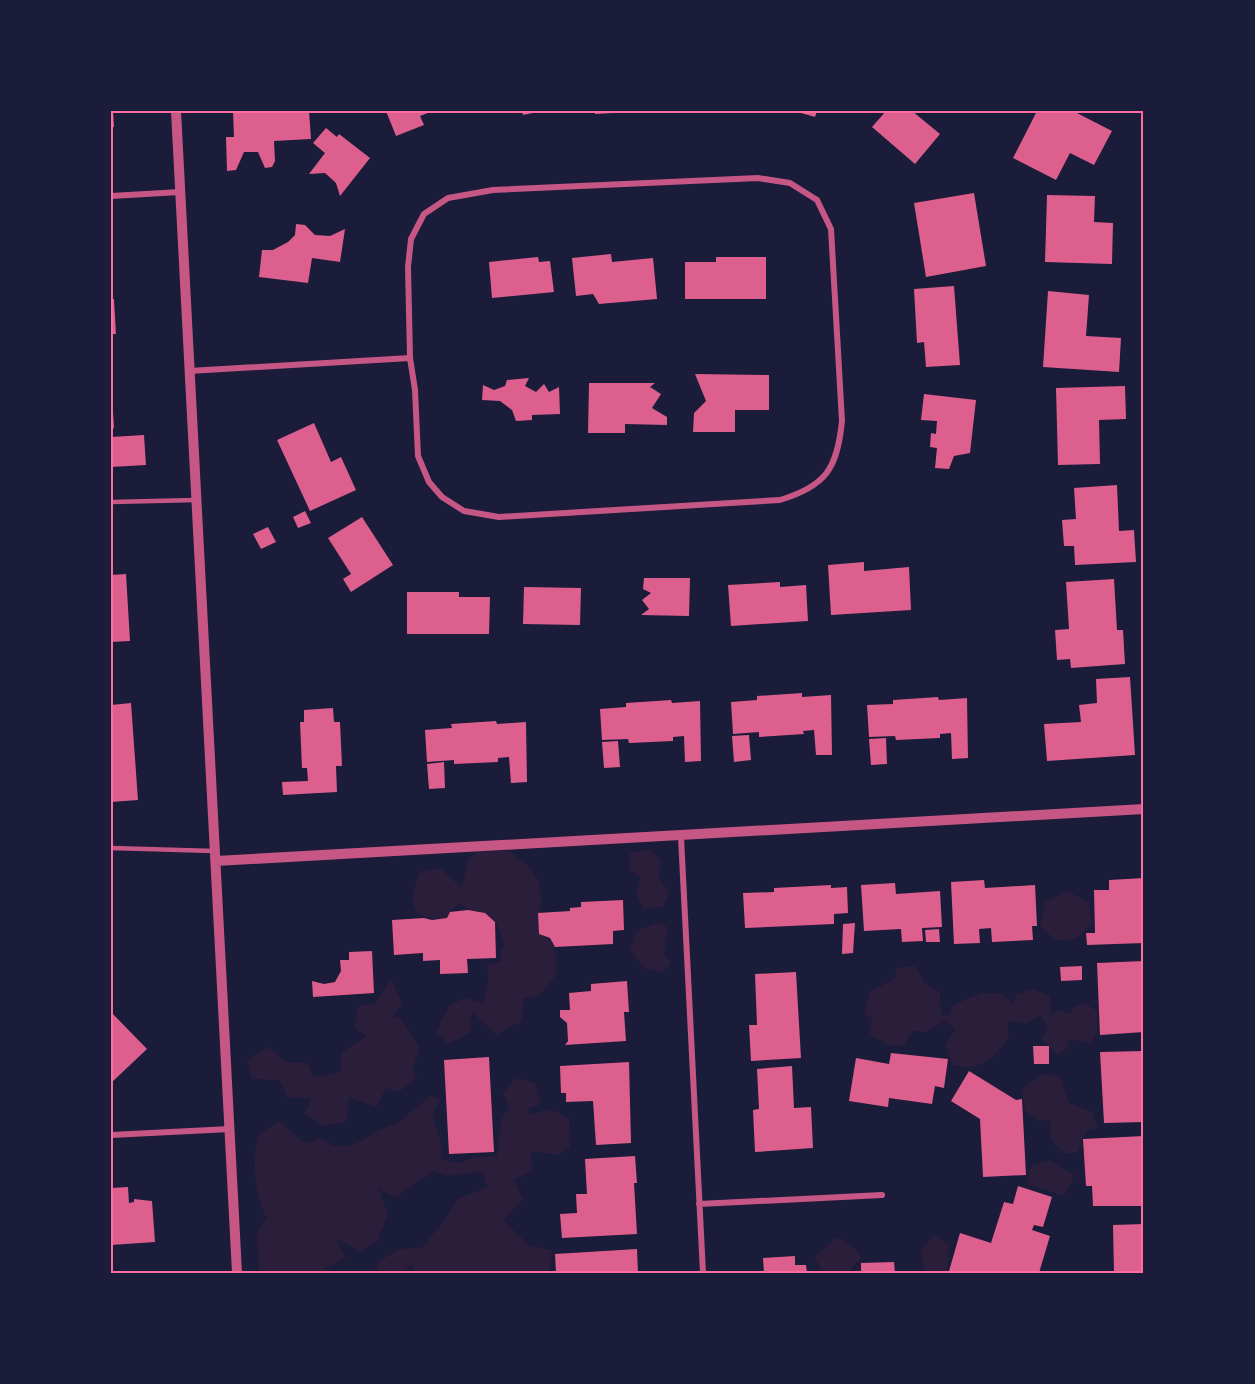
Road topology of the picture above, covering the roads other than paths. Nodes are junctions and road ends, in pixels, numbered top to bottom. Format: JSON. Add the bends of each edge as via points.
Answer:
{"nodes":[{"id":1,"x":176,"y":111,"type":"edge"},
{"id":2,"x":180,"y":192,"type":"junction"},
{"id":3,"x":111,"y":196,"type":"edge"},
{"id":4,"x":410,"y":358,"type":"junction"},
{"id":5,"x":189,"y":371,"type":"junction"},
{"id":6,"x":196,"y":500,"type":"junction"},
{"id":7,"x":111,"y":501,"type":"edge"},
{"id":8,"x":1144,"y":809,"type":"edge"},
{"id":9,"x":681,"y":837,"type":"junction"},
{"id":10,"x":111,"y":848,"type":"edge"},
{"id":11,"x":215,"y":856,"type":"junction"},
{"id":12,"x":230,"y":1129,"type":"junction"},
{"id":13,"x":111,"y":1135,"type":"edge"},
{"id":14,"x":882,"y":1195,"type":"dead end"},
{"id":15,"x":699,"y":1204,"type":"junction"},
{"id":16,"x":237,"y":1273,"type":"edge"},
{"id":17,"x":703,"y":1273,"type":"edge"}],
"edges":[{"from":1,"to":2,"type":"street"},
{"from":2,"to":3,"type":"street"},
{"from":2,"to":5,"type":"street"},
{"from":4,"to":4,"type":"street","via":[[411,239],[424,214],[448,198],[493,190],[758,178],[790,183],[817,200],[831,229],[842,421],[839,449],[828,472],[807,492],[780,500],[500,517],[464,511],[442,497],[429,482],[418,456]]},
{"from":4,"to":5,"type":"street"},
{"from":5,"to":6,"type":"street"},
{"from":6,"to":7,"type":"lane"},
{"from":6,"to":11,"type":"street"},
{"from":8,"to":9,"type":"street"},
{"from":9,"to":11,"type":"street"},
{"from":9,"to":15,"type":"street"},
{"from":10,"to":11,"type":"lane"},
{"from":11,"to":12,"type":"street"},
{"from":12,"to":13,"type":"street"},
{"from":12,"to":16,"type":"street"},
{"from":14,"to":15,"type":"street"},
{"from":15,"to":17,"type":"street"}]}
